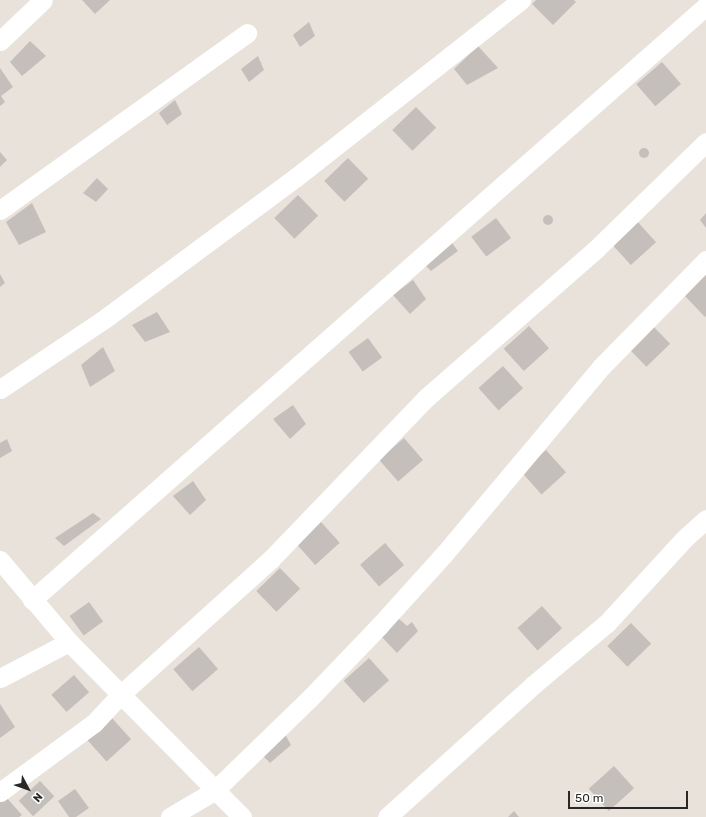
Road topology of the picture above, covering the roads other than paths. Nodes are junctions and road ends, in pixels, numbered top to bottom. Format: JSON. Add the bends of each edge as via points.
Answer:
{"nodes":[{"id":1,"x":43,"y":0,"type":"edge"},
{"id":2,"x":521,"y":0,"type":"edge"},
{"id":3,"x":706,"y":6,"type":"edge"},
{"id":4,"x":247,"y":33,"type":"dead end"},
{"id":5,"x":0,"y":41,"type":"edge"},
{"id":6,"x":706,"y":142,"type":"edge"},
{"id":7,"x":0,"y":210,"type":"edge"},
{"id":8,"x":706,"y":260,"type":"edge"},
{"id":9,"x":0,"y":389,"type":"edge"},
{"id":10,"x":706,"y":519,"type":"edge"},
{"id":11,"x":0,"y":560,"type":"edge"},
{"id":12,"x":32,"y":600,"type":"junction"},
{"id":13,"x":69,"y":642,"type":"junction"},
{"id":14,"x":0,"y":678,"type":"edge"},
{"id":15,"x":120,"y":695,"type":"junction"},
{"id":16,"x":214,"y":791,"type":"junction"},
{"id":17,"x":0,"y":792,"type":"edge"},
{"id":18,"x":170,"y":817,"type":"edge"},
{"id":19,"x":242,"y":817,"type":"edge"},
{"id":20,"x":387,"y":817,"type":"edge"}],
"edges":[{"from":1,"to":5,"type":"street"},
{"from":2,"to":9,"type":"street","via":[[288,182],[107,317]]},
{"from":3,"to":12,"type":"street"},
{"from":4,"to":7,"type":"street"},
{"from":6,"to":15,"type":"street","via":[[596,248],[427,397],[271,559]]},
{"from":8,"to":16,"type":"street","via":[[601,367],[445,553],[379,626],[310,698]]},
{"from":10,"to":20,"type":"street","via":[[685,538],[607,623]]},
{"from":11,"to":12,"type":"street"},
{"from":12,"to":13,"type":"street"},
{"from":13,"to":14,"type":"street"},
{"from":13,"to":15,"type":"street"},
{"from":15,"to":16,"type":"street"},
{"from":15,"to":17,"type":"street","via":[[94,723]]},
{"from":16,"to":18,"type":"street"},
{"from":16,"to":19,"type":"street"}]}
